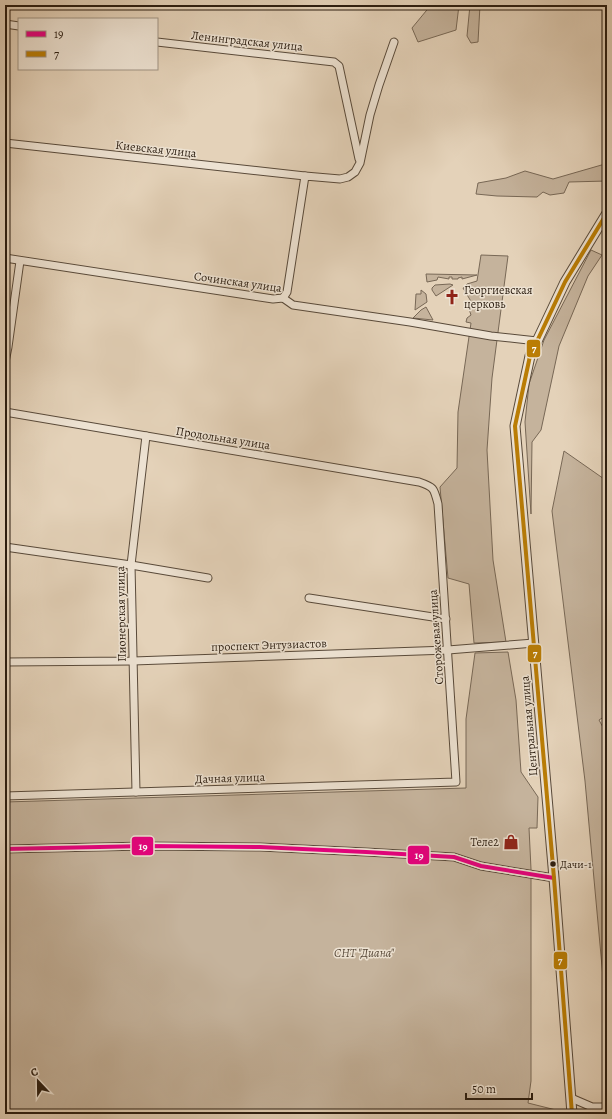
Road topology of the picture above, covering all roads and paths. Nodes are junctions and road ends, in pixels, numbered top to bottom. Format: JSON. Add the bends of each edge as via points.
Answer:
{"nodes":[{"id":1,"x":5,"y":24,"type":"edge"},
{"id":2,"x":18,"y":26,"type":"edge"},
{"id":3,"x":158,"y":42,"type":"edge"},
{"id":4,"x":394,"y":42,"type":"dead end"},
{"id":5,"x":5,"y":143,"type":"edge"},
{"id":6,"x":360,"y":163,"type":"junction"},
{"id":7,"x":305,"y":176,"type":"junction"},
{"id":8,"x":607,"y":213,"type":"edge"},
{"id":9,"x":5,"y":258,"type":"edge"},
{"id":10,"x":20,"y":261,"type":"junction"},
{"id":11,"x":283,"y":298,"type":"junction"},
{"id":12,"x":537,"y":341,"type":"junction"},
{"id":13,"x":5,"y":362,"type":"edge"},
{"id":14,"x":5,"y":412,"type":"edge"},
{"id":15,"x":146,"y":436,"type":"junction"},
{"id":16,"x":435,"y":491,"type":"joint"},
{"id":17,"x":5,"y":547,"type":"edge"},
{"id":18,"x":131,"y":565,"type":"junction"},
{"id":19,"x":208,"y":578,"type":"dead end"},
{"id":20,"x":309,"y":598,"type":"dead end"},
{"id":21,"x":446,"y":619,"type":"junction"},
{"id":22,"x":534,"y":643,"type":"junction"},
{"id":23,"x":448,"y":650,"type":"junction"},
{"id":24,"x":133,"y":661,"type":"junction"},
{"id":25,"x":5,"y":662,"type":"edge"},
{"id":26,"x":456,"y":782,"type":"joint"},
{"id":27,"x":136,"y":792,"type":"junction"},
{"id":28,"x":5,"y":796,"type":"edge"},
{"id":29,"x":5,"y":849,"type":"edge"},
{"id":30,"x":554,"y":878,"type":"junction"},
{"id":31,"x":571,"y":1098,"type":"junction"},
{"id":32,"x":607,"y":1107,"type":"edge"},
{"id":33,"x":572,"y":1114,"type":"edge"}],
"edges":[{"from":1,"to":2,"type":"street"},
{"from":3,"to":6,"type":"street","name":"Ленинградская улица","via":[[334,62],[339,66]]},
{"from":4,"to":6,"type":"street","via":[[370,115]]},
{"from":5,"to":7,"type":"street","name":"Киевская улица"},
{"from":6,"to":7,"type":"street","name":"Киевская улица","via":[[355,172],[340,179]]},
{"from":7,"to":11,"type":"street","via":[[287,292]]},
{"from":8,"to":12,"type":"street","name":"Центральная улица","via":[[565,282]]},
{"from":9,"to":10,"type":"street","name":"Сочинская улица"},
{"from":10,"to":11,"type":"street","name":"Сочинская улица","via":[[273,299]]},
{"from":10,"to":13,"type":"street"},
{"from":11,"to":12,"type":"street","name":"Сочинская улица","via":[[293,305]]},
{"from":12,"to":22,"type":"street","name":"Центральная улица","via":[[530,356],[515,426]]},
{"from":14,"to":15,"type":"street","name":"Продольная улица"},
{"from":15,"to":16,"type":"street","name":"Продольная улица","via":[[419,482],[430,485]]},
{"from":15,"to":18,"type":"street","name":"Пионерская улица"},
{"from":16,"to":21,"type":"street","name":"Сторожевая улица"},
{"from":17,"to":18,"type":"street"},
{"from":18,"to":19,"type":"street"},
{"from":18,"to":24,"type":"street","name":"Пионерская улица"},
{"from":20,"to":21,"type":"street"},
{"from":21,"to":23,"type":"street","name":"Сторожевая улица"},
{"from":22,"to":23,"type":"street","name":"проспект Энтузиастов"},
{"from":22,"to":30,"type":"street","name":"Центральная улица"},
{"from":23,"to":24,"type":"street","name":"проспект Энтузиастов"},
{"from":23,"to":26,"type":"street","name":"Сторожевая улица"},
{"from":24,"to":25,"type":"street","name":"проспект Энтузиастов"},
{"from":24,"to":27,"type":"street","name":"Пионерская улица"},
{"from":26,"to":27,"type":"street","name":"Дачная улица"},
{"from":27,"to":28,"type":"street","name":"Дачная улица"},
{"from":29,"to":30,"type":"street","via":[[146,846],[374,852],[454,857],[481,866]]},
{"from":30,"to":31,"type":"street","name":"Центральная улица"},
{"from":31,"to":32,"type":"street","via":[[592,1107]]},
{"from":31,"to":33,"type":"street","name":"Центральная улица"}]}
